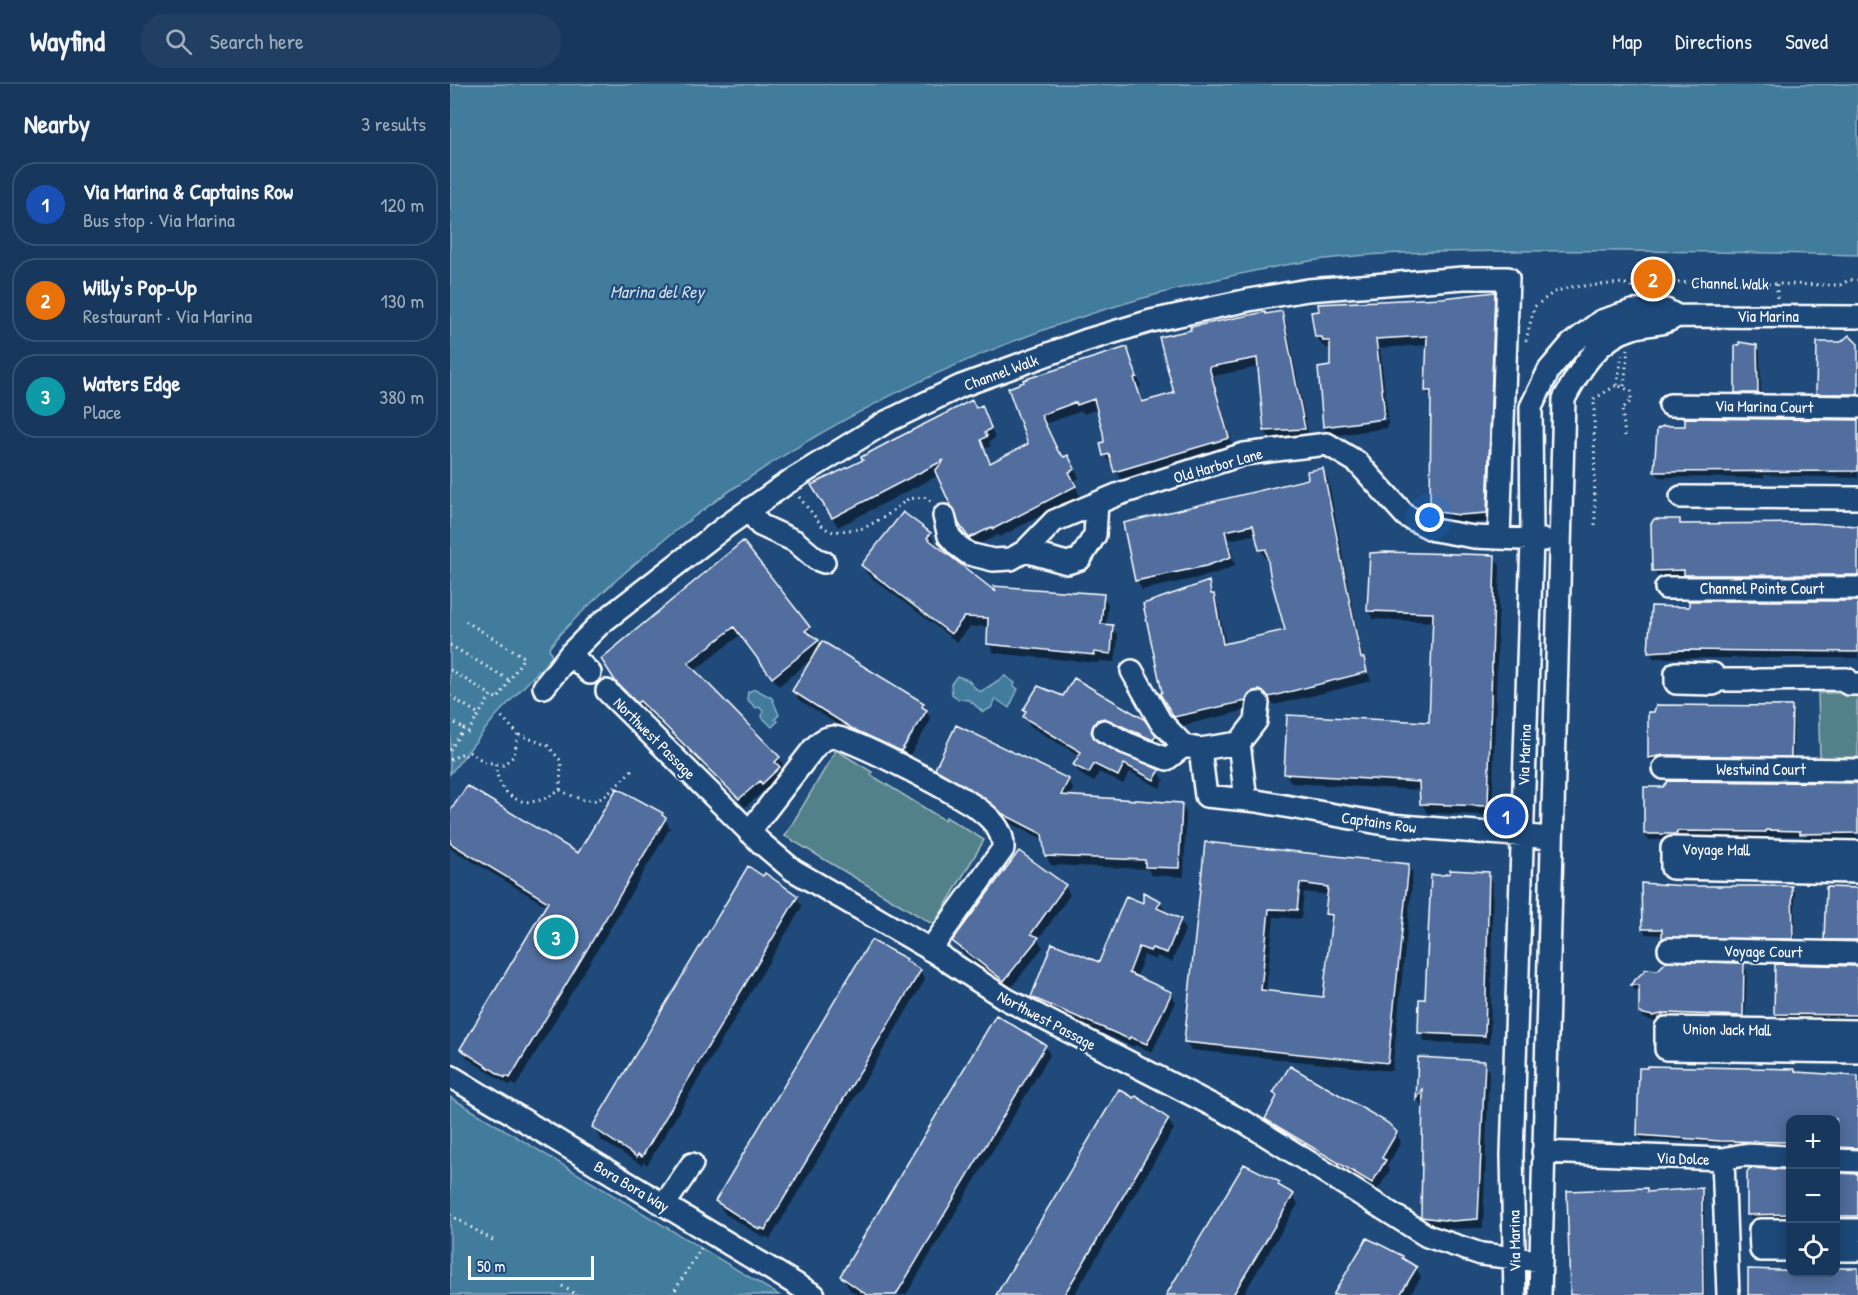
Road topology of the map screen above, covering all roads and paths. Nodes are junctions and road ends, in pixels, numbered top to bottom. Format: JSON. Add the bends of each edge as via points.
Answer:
{"nodes":[{"id":1,"x":1858,"y":280,"type":"edge"},
{"id":2,"x":1777,"y":284,"type":"junction"},
{"id":3,"x":1777,"y":300,"type":"dead end"},
{"id":4,"x":1677,"y":316,"type":"junction"},
{"id":5,"x":1858,"y":317,"type":"edge"},
{"id":6,"x":1629,"y":342,"type":"dead end"},
{"id":7,"x":1623,"y":344,"type":"dead end"},
{"id":8,"x":1524,"y":350,"type":"dead end"},
{"id":9,"x":1617,"y":385,"type":"junction"},
{"id":10,"x":1624,"y":386,"type":"junction"},
{"id":11,"x":1670,"y":405,"type":"dead end"},
{"id":12,"x":1858,"y":407,"type":"edge"},
{"id":13,"x":1624,"y":436,"type":"dead end"},
{"id":14,"x":787,"y":483,"type":"junction"},
{"id":15,"x":1681,"y":497,"type":"dead end"},
{"id":16,"x":1858,"y":498,"type":"edge"},
{"id":17,"x":1097,"y":503,"type":"junction"},
{"id":18,"x":750,"y":511,"type":"junction"},
{"id":19,"x":944,"y":516,"type":"joint"},
{"id":20,"x":1595,"y":525,"type":"dead end"},
{"id":21,"x":1499,"y":538,"type":"junction"},
{"id":22,"x":1532,"y":540,"type":"junction"},
{"id":23,"x":1562,"y":541,"type":"junction"},
{"id":24,"x":1025,"y":551,"type":"junction"},
{"id":25,"x":824,"y":562,"type":"dead end"},
{"id":26,"x":1666,"y":588,"type":"dead end"},
{"id":27,"x":1858,"y":588,"type":"edge"},
{"id":28,"x":462,"y":619,"type":"dead end"},
{"id":29,"x":450,"y":645,"type":"edge"},
{"id":30,"x":570,"y":654,"type":"junction"},
{"id":31,"x":450,"y":670,"type":"edge"},
{"id":32,"x":1132,"y":671,"type":"dead end"},
{"id":33,"x":590,"y":673,"type":"dead end"},
{"id":34,"x":1854,"y":679,"type":"edge"},
{"id":35,"x":509,"y":680,"type":"junction"},
{"id":36,"x":1717,"y":680,"type":"dead end"},
{"id":37,"x":544,"y":687,"type":"dead end"},
{"id":38,"x":607,"y":691,"type":"dead end"},
{"id":39,"x":491,"y":695,"type":"junction"},
{"id":40,"x":450,"y":696,"type":"edge"},
{"id":41,"x":1258,"y":703,"type":"dead end"},
{"id":42,"x":479,"y":714,"type":"junction"},
{"id":43,"x":501,"y":716,"type":"dead end"},
{"id":44,"x":450,"y":720,"type":"edge"},
{"id":45,"x":464,"y":729,"type":"junction"},
{"id":46,"x":1104,"y":731,"type":"dead end"},
{"id":47,"x":518,"y":734,"type":"junction"},
{"id":48,"x":1239,"y":743,"type":"junction"},
{"id":49,"x":451,"y":748,"type":"edge"},
{"id":50,"x":1192,"y":748,"type":"junction"},
{"id":51,"x":450,"y":760,"type":"edge"},
{"id":52,"x":495,"y":764,"type":"junction"},
{"id":53,"x":1664,"y":768,"type":"dead end"},
{"id":54,"x":632,"y":770,"type":"dead end"},
{"id":55,"x":1858,"y":770,"type":"edge"},
{"id":56,"x":560,"y":790,"type":"junction"},
{"id":57,"x":1246,"y":800,"type":"junction"},
{"id":58,"x":749,"y":832,"type":"junction"},
{"id":59,"x":1521,"y":836,"type":"junction"},
{"id":60,"x":1552,"y":838,"type":"junction"},
{"id":61,"x":1858,"y":852,"type":"edge"},
{"id":62,"x":1858,"y":872,"type":"edge"},
{"id":63,"x":1669,"y":949,"type":"dead end"},
{"id":64,"x":930,"y":950,"type":"junction"},
{"id":65,"x":1858,"y":953,"type":"edge"},
{"id":66,"x":1858,"y":1031,"type":"edge"},
{"id":67,"x":1858,"y":1052,"type":"edge"},
{"id":68,"x":450,"y":1076,"type":"edge"},
{"id":69,"x":1543,"y":1152,"type":"junction"},
{"id":70,"x":1786,"y":1157,"type":"edge"},
{"id":71,"x":1723,"y":1159,"type":"junction"},
{"id":72,"x":1840,"y":1160,"type":"edge"},
{"id":73,"x":1858,"y":1161,"type":"edge"},
{"id":74,"x":692,"y":1164,"type":"dead end"},
{"id":75,"x":664,"y":1205,"type":"junction"},
{"id":76,"x":450,"y":1215,"type":"edge"},
{"id":77,"x":1786,"y":1230,"type":"edge"},
{"id":78,"x":1840,"y":1230,"type":"edge"},
{"id":79,"x":1858,"y":1230,"type":"edge"},
{"id":80,"x":1761,"y":1239,"type":"junction"},
{"id":81,"x":1727,"y":1241,"type":"junction"},
{"id":82,"x":496,"y":1242,"type":"dead end"},
{"id":83,"x":701,"y":1248,"type":"dead end"},
{"id":84,"x":1786,"y":1250,"type":"edge"},
{"id":85,"x":1840,"y":1250,"type":"edge"},
{"id":86,"x":1858,"y":1250,"type":"edge"},
{"id":87,"x":1515,"y":1258,"type":"junction"},
{"id":88,"x":1540,"y":1261,"type":"junction"},
{"id":89,"x":562,"y":1286,"type":"dead end"},
{"id":90,"x":577,"y":1295,"type":"edge"},
{"id":91,"x":672,"y":1295,"type":"edge"},
{"id":92,"x":814,"y":1295,"type":"edge"},
{"id":93,"x":1515,"y":1295,"type":"edge"},
{"id":94,"x":1540,"y":1295,"type":"edge"},
{"id":95,"x":1728,"y":1295,"type":"edge"}],
"edges":[{"from":1,"to":2,"type":"path","name":"Channel Walk","via":[[1840,285]]},
{"from":2,"to":3,"type":"path"},
{"from":2,"to":8,"type":"path","name":"Channel Walk","via":[[1653,282],[1638,290],[1624,283],[1571,287],[1554,292],[1534,307]]},
{"from":4,"to":5,"type":"street","name":"Via Marina"},
{"from":4,"to":22,"type":"street","name":"Via Marina","via":[[1666,310],[1639,310],[1601,321],[1571,344],[1549,370],[1531,407]]},
{"from":4,"to":23,"type":"street","name":"Via Marina","via":[[1668,322],[1632,328],[1602,343],[1577,374],[1564,399]]},
{"from":6,"to":10,"type":"path"},
{"from":7,"to":9,"type":"path"},
{"from":9,"to":10,"type":"path"},
{"from":9,"to":20,"type":"path","via":[[1594,399]]},
{"from":10,"to":13,"type":"path","via":[[1631,391],[1631,401],[1622,410]]},
{"from":11,"to":12,"type":"street","name":"Via Marina Court"},
{"from":14,"to":18,"type":"street","name":"Channel Walk"},
{"from":14,"to":19,"type":"path","via":[[824,528],[833,532],[864,528],[908,499],[924,497],[934,502]]},
{"from":14,"to":21,"type":"street","name":"Channel Walk","via":[[886,422],[961,387],[1087,340],[1151,321],[1308,290],[1508,278]]},
{"from":15,"to":16,"type":"street"},
{"from":17,"to":21,"type":"street","name":"Old Harbor Lane","via":[[1244,454],[1327,444],[1356,462],[1406,516],[1434,530]]},
{"from":17,"to":24,"type":"street","name":"Old Harbor Lane","via":[[1054,521]]},
{"from":17,"to":24,"type":"street","via":[[1095,535],[1080,559],[1067,563]]},
{"from":18,"to":25,"type":"street","via":[[760,525],[795,541]]},
{"from":18,"to":30,"type":"street","name":"Channel Walk","via":[[600,624]]},
{"from":19,"to":24,"type":"street","name":"Old Harbor Lane","via":[[949,536],[969,554],[993,560],[1011,559]]},
{"from":21,"to":22,"type":"street","name":"Old Harbor Lane"},
{"from":22,"to":23,"type":"street","name":"Old Harbor Lane"},
{"from":22,"to":59,"type":"street","name":"Via Marina"},
{"from":23,"to":60,"type":"street","name":"Via Marina"},
{"from":26,"to":27,"type":"street","name":"Channel Pointe Court"},
{"from":28,"to":35,"type":"path","via":[[524,657]]},
{"from":29,"to":35,"type":"path"},
{"from":30,"to":33,"type":"street"},
{"from":30,"to":37,"type":"street","name":"Channel Walk"},
{"from":31,"to":39,"type":"path"},
{"from":32,"to":50,"type":"street","via":[[1160,721]]},
{"from":34,"to":36,"type":"street"},
{"from":35,"to":39,"type":"path","via":[[498,699]]},
{"from":38,"to":58,"type":"street","name":"Northwest Passage"},
{"from":39,"to":42,"type":"path"},
{"from":40,"to":42,"type":"path"},
{"from":41,"to":48,"type":"street","via":[[1256,721]]},
{"from":42,"to":45,"type":"path","via":[[468,732]]},
{"from":43,"to":47,"type":"path"},
{"from":44,"to":45,"type":"path"},
{"from":45,"to":49,"type":"path"},
{"from":46,"to":50,"type":"street","via":[[1167,759]]},
{"from":47,"to":52,"type":"path","via":[[514,756],[503,765]]},
{"from":47,"to":56,"type":"path","via":[[548,746],[561,761]]},
{"from":48,"to":50,"type":"street"},
{"from":48,"to":57,"type":"street"},
{"from":50,"to":57,"type":"street","name":"Captains Row","via":[[1206,796]]},
{"from":51,"to":52,"type":"path","via":[[463,753]]},
{"from":52,"to":56,"type":"path","via":[[503,789],[515,799],[532,804]]},
{"from":53,"to":55,"type":"street","name":"Westwind Court"},
{"from":54,"to":56,"type":"path","via":[[602,798],[591,803]]},
{"from":57,"to":59,"type":"street","name":"Captains Row","via":[[1390,825]]},
{"from":58,"to":64,"type":"street","name":"Northwest Passage","via":[[793,870]]},
{"from":58,"to":64,"type":"street","via":[[822,739],[835,737],[861,745],[980,810],[1004,839],[1003,849]]},
{"from":59,"to":60,"type":"street","name":"Captains Row"},
{"from":59,"to":87,"type":"street","name":"Via Marina","via":[[1512,1155]]},
{"from":60,"to":69,"type":"street","name":"Via Marina"},
{"from":61,"to":62,"type":"street","name":"Voyage Mall","via":[[1672,848],[1672,868]]},
{"from":63,"to":65,"type":"street","name":"Voyage Court"},
{"from":64,"to":87,"type":"street","name":"Northwest Passage","via":[[1006,999],[1245,1122],[1427,1236],[1480,1254]]},
{"from":66,"to":67,"type":"street","name":"Union Jack Mall","via":[[1666,1028],[1666,1049]]},
{"from":68,"to":75,"type":"street","name":"Bora Bora Way"},
{"from":69,"to":71,"type":"street","name":"Via Dolce"},
{"from":69,"to":88,"type":"street","name":"Via Marina"},
{"from":70,"to":71,"type":"street","via":[[1743,1155]]},
{"from":71,"to":81,"type":"street","name":"Via Dolce"},
{"from":72,"to":73,"type":"street"},
{"from":74,"to":75,"type":"street"},
{"from":75,"to":92,"type":"street","name":"Bora Bora Way"},
{"from":76,"to":82,"type":"path"},
{"from":77,"to":80,"type":"street","via":[[1760,1230]]},
{"from":78,"to":79,"type":"street"},
{"from":80,"to":81,"type":"street"},
{"from":80,"to":84,"type":"street","via":[[1761,1250]]},
{"from":81,"to":95,"type":"street","name":"Via Dolce"},
{"from":83,"to":91,"type":"path"},
{"from":85,"to":86,"type":"street"},
{"from":87,"to":88,"type":"street","name":"Northwest Passage"},
{"from":87,"to":93,"type":"street","name":"Via Marina"},
{"from":88,"to":94,"type":"street","name":"Via Marina"},
{"from":89,"to":90,"type":"path"}]}
